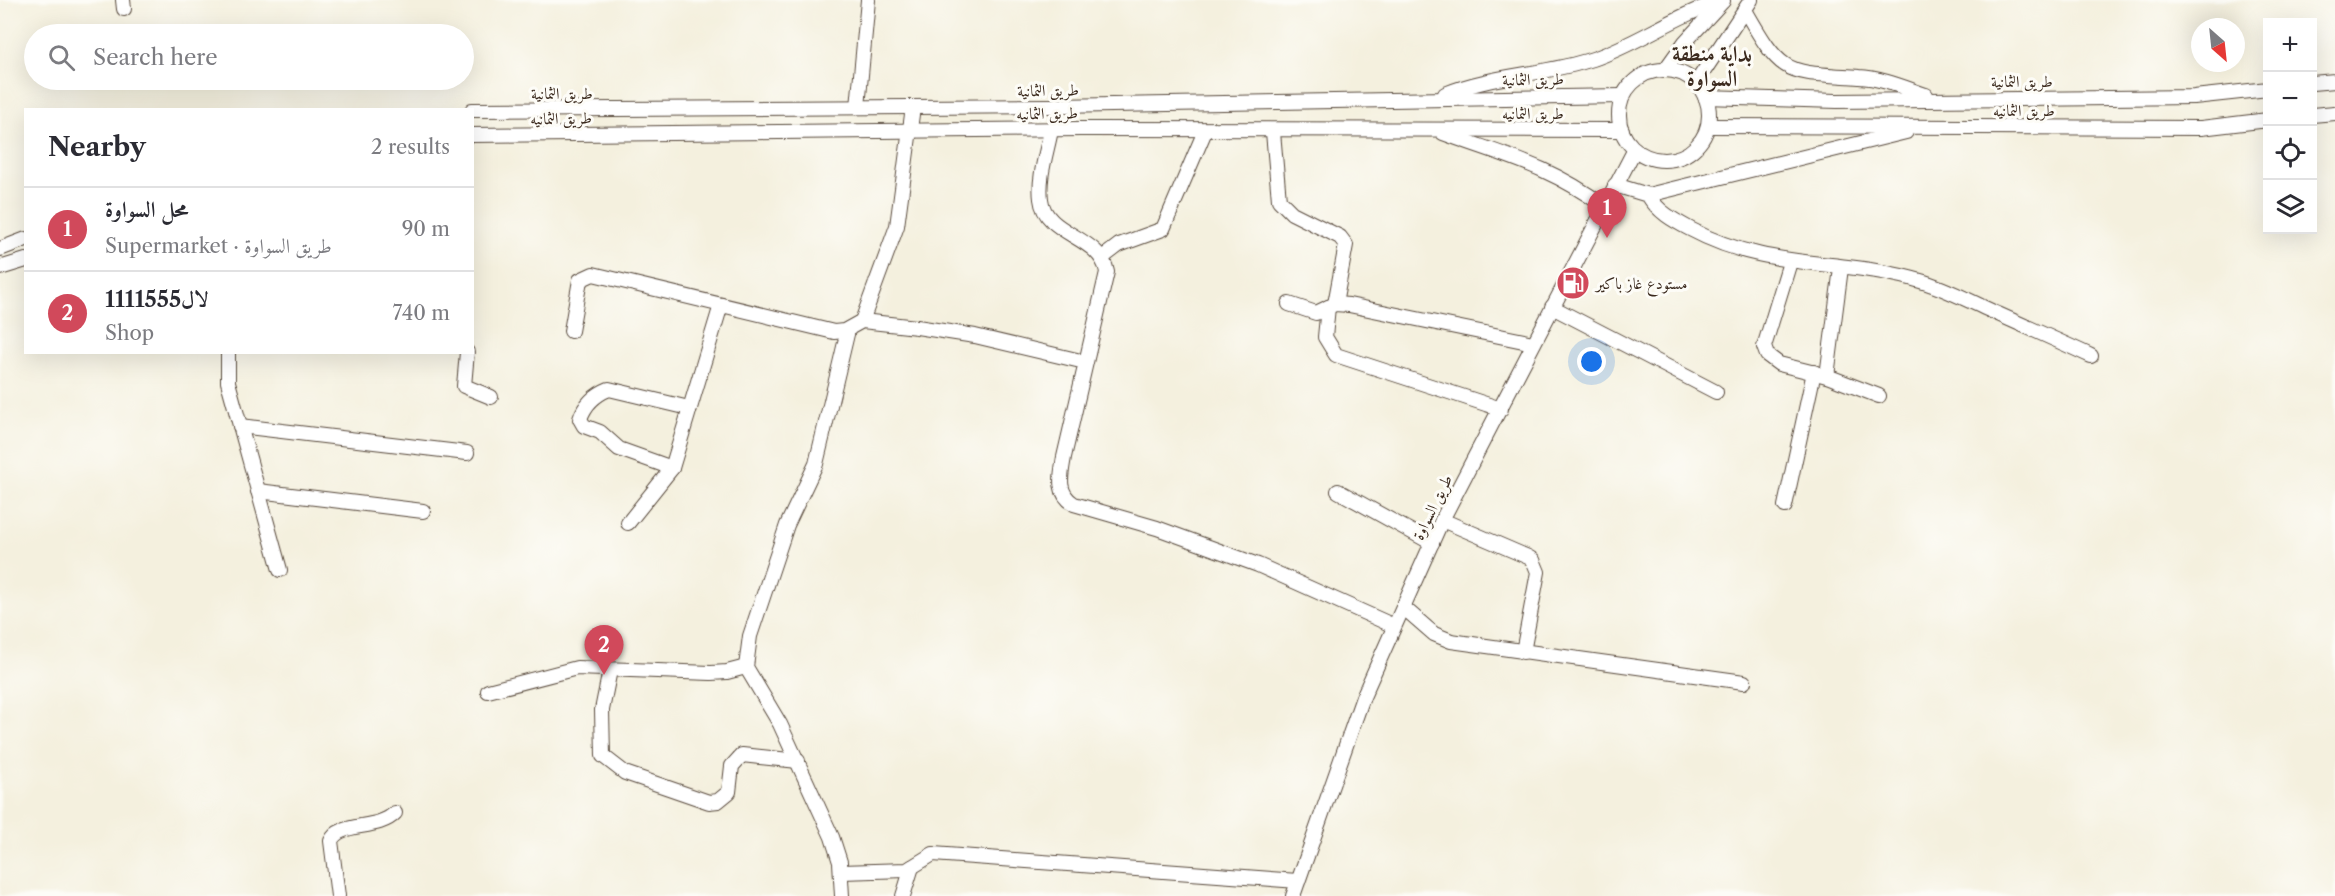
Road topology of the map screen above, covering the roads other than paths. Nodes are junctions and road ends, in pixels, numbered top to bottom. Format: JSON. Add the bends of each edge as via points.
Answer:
{"nodes":[{"id":1,"x":868,"y":0,"type":"edge"},
{"id":2,"x":1723,"y":1,"type":"edge"},
{"id":3,"x":1748,"y":5,"type":"edge"},
{"id":4,"x":1665,"y":70,"type":"junction"},
{"id":5,"x":2335,"y":81,"type":"edge"},
{"id":6,"x":1696,"y":83,"type":"junction"},
{"id":7,"x":2317,"y":83,"type":"edge"},
{"id":8,"x":2263,"y":90,"type":"edge"},
{"id":9,"x":1623,"y":96,"type":"junction"},
{"id":10,"x":1705,"y":97,"type":"junction"},
{"id":11,"x":1436,"y":98,"type":"junction"},
{"id":12,"x":1934,"y":98,"type":"junction"},
{"id":13,"x":858,"y":107,"type":"junction"},
{"id":14,"x":913,"y":107,"type":"junction"},
{"id":15,"x":474,"y":110,"type":"edge"},
{"id":16,"x":2335,"y":113,"type":"edge"},
{"id":17,"x":2317,"y":115,"type":"edge"},
{"id":18,"x":2263,"y":121,"type":"edge"},
{"id":19,"x":1708,"y":126,"type":"junction"},
{"id":20,"x":1928,"y":126,"type":"junction"},
{"id":21,"x":1051,"y":130,"type":"junction"},
{"id":22,"x":1432,"y":130,"type":"junction"},
{"id":23,"x":1622,"y":130,"type":"junction"},
{"id":24,"x":1205,"y":131,"type":"junction"},
{"id":25,"x":910,"y":132,"type":"junction"},
{"id":26,"x":1273,"y":132,"type":"junction"},
{"id":27,"x":474,"y":135,"type":"edge"},
{"id":28,"x":1635,"y":149,"type":"junction"},
{"id":29,"x":1616,"y":184,"type":"junction"},
{"id":30,"x":1648,"y":195,"type":"junction"},
{"id":31,"x":1604,"y":206,"type":"junction"},
{"id":32,"x":24,"y":240,"type":"edge"},
{"id":33,"x":0,"y":249,"type":"edge"},
{"id":34,"x":1102,"y":258,"type":"junction"},
{"id":35,"x":24,"y":261,"type":"edge"},
{"id":36,"x":1790,"y":262,"type":"junction"},
{"id":37,"x":0,"y":268,"type":"edge"},
{"id":38,"x":1841,"y":268,"type":"junction"},
{"id":39,"x":1289,"y":304,"type":"dead end"},
{"id":40,"x":721,"y":305,"type":"junction"},
{"id":41,"x":1332,"y":305,"type":"junction"},
{"id":42,"x":1552,"y":307,"type":"junction"},
{"id":43,"x":862,"y":321,"type":"junction"},
{"id":44,"x":848,"y":330,"type":"junction"},
{"id":45,"x":570,"y":331,"type":"dead end"},
{"id":46,"x":1533,"y":343,"type":"junction"},
{"id":47,"x":228,"y":354,"type":"edge"},
{"id":48,"x":466,"y":354,"type":"edge"},
{"id":49,"x":2091,"y":356,"type":"dead end"},
{"id":50,"x":1085,"y":362,"type":"junction"},
{"id":51,"x":1821,"y":374,"type":"junction"},
{"id":52,"x":1716,"y":392,"type":"dead end"},
{"id":53,"x":1879,"y":396,"type":"dead end"},
{"id":54,"x":491,"y":397,"type":"dead end"},
{"id":55,"x":689,"y":408,"type":"junction"},
{"id":56,"x":1501,"y":409,"type":"junction"},
{"id":57,"x":240,"y":426,"type":"junction"},
{"id":58,"x":466,"y":453,"type":"dead end"},
{"id":59,"x":672,"y":468,"type":"junction"},
{"id":60,"x":258,"y":491,"type":"junction"},
{"id":61,"x":1338,"y":491,"type":"dead end"},
{"id":62,"x":1785,"y":506,"type":"dead end"},
{"id":63,"x":423,"y":511,"type":"dead end"},
{"id":64,"x":1442,"y":519,"type":"junction"},
{"id":65,"x":628,"y":523,"type":"dead end"},
{"id":66,"x":1432,"y":543,"type":"junction"},
{"id":67,"x":280,"y":570,"type":"dead end"},
{"id":68,"x":1403,"y":607,"type":"junction"},
{"id":69,"x":1394,"y":626,"type":"junction"},
{"id":70,"x":1523,"y":652,"type":"junction"},
{"id":71,"x":746,"y":667,"type":"junction"},
{"id":72,"x":610,"y":670,"type":"junction"},
{"id":73,"x":1744,"y":682,"type":"dead end"},
{"id":74,"x":488,"y":691,"type":"dead end"},
{"id":75,"x":798,"y":761,"type":"junction"},
{"id":76,"x":395,"y":813,"type":"dead end"},
{"id":77,"x":912,"y":867,"type":"junction"},
{"id":78,"x":842,"y":872,"type":"junction"},
{"id":79,"x":1298,"y":881,"type":"junction"},
{"id":80,"x":338,"y":896,"type":"edge"},
{"id":81,"x":842,"y":896,"type":"edge"},
{"id":82,"x":903,"y":896,"type":"edge"},
{"id":83,"x":1293,"y":896,"type":"edge"}],
"edges":[{"from":1,"to":13,"type":"street"},
{"from":2,"to":4,"type":"street"},
{"from":2,"to":11,"type":"street","via":[[1702,7],[1592,59],[1470,85]]},
{"from":3,"to":6,"type":"street"},
{"from":3,"to":12,"type":"street","via":[[1767,47],[1790,69],[1812,75],[1882,80]]},
{"from":4,"to":6,"type":"street"},
{"from":4,"to":9,"type":"street","via":[[1640,77]]},
{"from":5,"to":7,"type":"street"},
{"from":6,"to":10,"type":"street"},
{"from":8,"to":12,"type":"street","name":"طريق الثمانية","via":[[2194,97]]},
{"from":9,"to":11,"type":"street","name":"طريق الثمانية"},
{"from":9,"to":23,"type":"street"},
{"from":10,"to":12,"type":"street","name":"طريق الثمانية"},
{"from":10,"to":19,"type":"street"},
{"from":11,"to":14,"type":"street","name":"طريق الثمانية"},
{"from":13,"to":14,"type":"street","name":"طريق الثمانية"},
{"from":13,"to":15,"type":"street","name":"طريق الثمانية"},
{"from":14,"to":25,"type":"street"},
{"from":16,"to":17,"type":"street"},
{"from":18,"to":20,"type":"street","name":"طريق الثمانيه","via":[[2201,128]]},
{"from":19,"to":20,"type":"street","name":"طريق الثمانيه"},
{"from":19,"to":28,"type":"street","via":[[1697,146],[1678,158],[1655,159]]},
{"from":20,"to":30,"type":"street"},
{"from":21,"to":24,"type":"street","name":"طريق الثمانيه"},
{"from":21,"to":25,"type":"street","name":"طريق الثمانيه"},
{"from":21,"to":34,"type":"street","via":[[1041,184],[1042,206],[1055,224],[1092,246]]},
{"from":22,"to":23,"type":"street","name":"طريق الثمانيه"},
{"from":22,"to":26,"type":"street","name":"طريق الثمانيه"},
{"from":22,"to":31,"type":"street","via":[[1548,171]]},
{"from":23,"to":28,"type":"street"},
{"from":24,"to":26,"type":"street","name":"طريق الثمانيه"},
{"from":24,"to":34,"type":"street","via":[[1163,229],[1119,245]]},
{"from":25,"to":27,"type":"street","name":"طريق الثمانيه"},
{"from":25,"to":43,"type":"street","via":[[897,226]]},
{"from":26,"to":41,"type":"street","via":[[1279,200],[1292,213],[1340,237],[1346,245]]},
{"from":28,"to":29,"type":"street","name":"طريق السواوة"},
{"from":29,"to":30,"type":"street"},
{"from":29,"to":31,"type":"street","name":"طريق السواوة"},
{"from":30,"to":36,"type":"street","via":[[1668,217],[1700,234],[1740,251]]},
{"from":31,"to":42,"type":"street","name":"طريق السواوة"},
{"from":32,"to":33,"type":"street"},
{"from":34,"to":50,"type":"street","via":[[1107,272]]},
{"from":35,"to":37,"type":"street"},
{"from":36,"to":38,"type":"street"},
{"from":36,"to":51,"type":"street","via":[[1765,351],[1779,364]]},
{"from":38,"to":49,"type":"street","via":[[1878,270],[1949,290]]},
{"from":38,"to":51,"type":"street"},
{"from":39,"to":41,"type":"street","via":[[1316,313]]},
{"from":40,"to":44,"type":"street","via":[[834,332]]},
{"from":40,"to":45,"type":"street","via":[[593,274],[580,280]]},
{"from":40,"to":55,"type":"street"},
{"from":41,"to":46,"type":"street","via":[[1420,318]]},
{"from":41,"to":56,"type":"street","via":[[1325,337],[1336,355]]},
{"from":42,"to":46,"type":"street","name":"طريق السواوة"},
{"from":42,"to":52,"type":"street"},
{"from":43,"to":44,"type":"street"},
{"from":43,"to":50,"type":"street","via":[[948,331]]},
{"from":44,"to":71,"type":"street","via":[[816,464],[787,525],[750,636]]},
{"from":46,"to":56,"type":"street","name":"طريق السواوة"},
{"from":47,"to":57,"type":"street","via":[[228,382]]},
{"from":48,"to":54,"type":"street","via":[[464,386]]},
{"from":50,"to":69,"type":"street","via":[[1061,472],[1062,491],[1068,500],[1258,565]]},
{"from":51,"to":53,"type":"street"},
{"from":51,"to":62,"type":"street"},
{"from":55,"to":59,"type":"street"},
{"from":55,"to":59,"type":"street","via":[[609,389],[596,395],[580,418],[584,426],[600,432],[619,449]]},
{"from":56,"to":64,"type":"street","name":"طريق السواوة"},
{"from":57,"to":58,"type":"street"},
{"from":57,"to":60,"type":"street"},
{"from":59,"to":65,"type":"street"},
{"from":60,"to":63,"type":"street"},
{"from":60,"to":67,"type":"street"},
{"from":61,"to":66,"type":"street"},
{"from":64,"to":66,"type":"street","name":"طريق السواوة"},
{"from":64,"to":70,"type":"street","via":[[1528,557],[1536,565],[1538,572]]},
{"from":66,"to":68,"type":"street","name":"طريق السواوة"},
{"from":68,"to":69,"type":"street","name":"طريق السواوة"},
{"from":68,"to":70,"type":"street","via":[[1441,638]]},
{"from":69,"to":79,"type":"street","name":"طريق السواوة","via":[[1352,724]]},
{"from":70,"to":73,"type":"street"},
{"from":71,"to":72,"type":"street","via":[[711,673]]},
{"from":71,"to":75,"type":"street"},
{"from":72,"to":74,"type":"street","via":[[564,670]]},
{"from":72,"to":75,"type":"street","via":[[602,710],[601,747],[603,756],[624,773],[718,801],[729,792],[732,766],[742,755]]},
{"from":75,"to":78,"type":"street","via":[[838,850]]},
{"from":76,"to":80,"type":"street","via":[[387,821],[343,830],[333,836]]},
{"from":77,"to":78,"type":"street"},
{"from":77,"to":79,"type":"street","via":[[926,856],[939,855]]},
{"from":77,"to":82,"type":"street"},
{"from":78,"to":81,"type":"street"},
{"from":79,"to":83,"type":"street","name":"طريق السواوة"}]}
